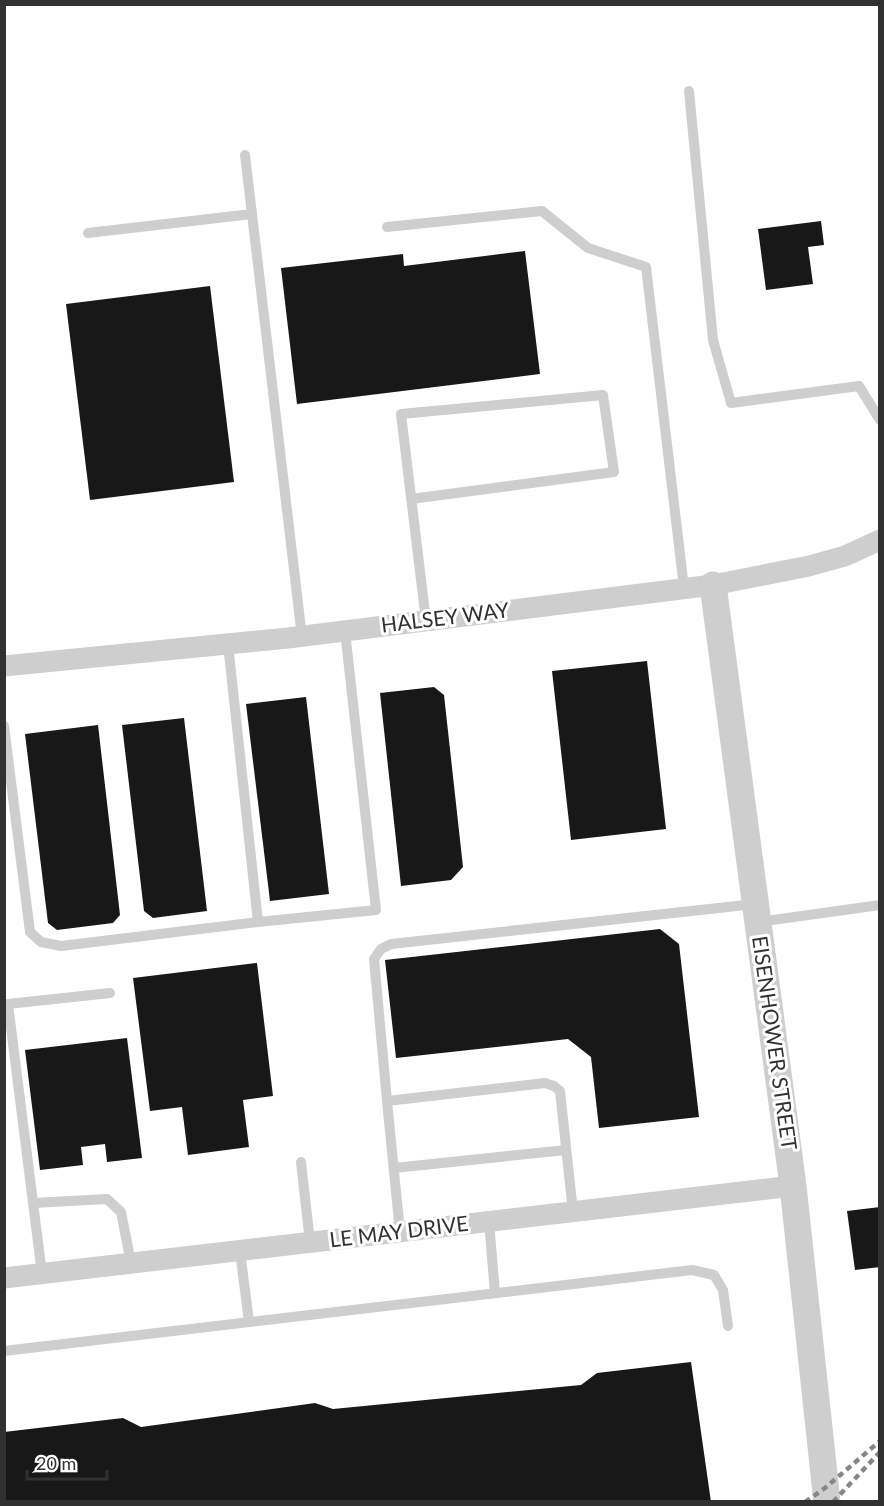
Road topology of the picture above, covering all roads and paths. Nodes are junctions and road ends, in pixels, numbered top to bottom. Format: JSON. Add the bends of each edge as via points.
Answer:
{"nodes":[{"id":1,"x":689,"y":91,"type":"dead end"},
{"id":2,"x":245,"y":155,"type":"dead end"},
{"id":3,"x":252,"y":214,"type":"junction"},
{"id":4,"x":387,"y":227,"type":"dead end"},
{"id":5,"x":88,"y":233,"type":"dead end"},
{"id":6,"x":879,"y":420,"type":"edge"},
{"id":7,"x":411,"y":499,"type":"junction"},
{"id":8,"x":879,"y":540,"type":"edge"},
{"id":9,"x":713,"y":585,"type":"junction"},
{"id":10,"x":684,"y":588,"type":"junction"},
{"id":11,"x":426,"y":621,"type":"junction"},
{"id":12,"x":345,"y":631,"type":"junction"},
{"id":13,"x":302,"y":636,"type":"junction"},
{"id":14,"x":228,"y":644,"type":"junction"},
{"id":15,"x":4,"y":666,"type":"edge"},
{"id":16,"x":4,"y":726,"type":"edge"},
{"id":17,"x":879,"y":905,"type":"edge"},
{"id":18,"x":757,"y":913,"type":"junction"},
{"id":19,"x":258,"y":922,"type":"junction"},
{"id":20,"x":110,"y":993,"type":"dead end"},
{"id":21,"x":387,"y":1101,"type":"junction"},
{"id":22,"x":566,"y":1150,"type":"junction"},
{"id":23,"x":301,"y":1162,"type":"dead end"},
{"id":24,"x":394,"y":1168,"type":"junction"},
{"id":25,"x":793,"y":1186,"type":"junction"},
{"id":26,"x":33,"y":1203,"type":"junction"},
{"id":27,"x":573,"y":1212,"type":"junction"},
{"id":28,"x":489,"y":1222,"type":"junction"},
{"id":29,"x":400,"y":1232,"type":"junction"},
{"id":30,"x":310,"y":1242,"type":"junction"},
{"id":31,"x":240,"y":1251,"type":"junction"},
{"id":32,"x":132,"y":1263,"type":"junction"},
{"id":33,"x":42,"y":1274,"type":"junction"},
{"id":34,"x":4,"y":1278,"type":"edge"},
{"id":35,"x":495,"y":1293,"type":"junction"},
{"id":36,"x":249,"y":1322,"type":"junction"},
{"id":37,"x":728,"y":1326,"type":"dead end"},
{"id":38,"x":4,"y":1351,"type":"edge"},
{"id":39,"x":827,"y":1502,"type":"edge"}],
"edges":[{"from":1,"to":6,"type":"lane","via":[[713,340],[731,403],[859,386]]},
{"from":2,"to":3,"type":"lane"},
{"from":3,"to":5,"type":"lane"},
{"from":3,"to":13,"type":"lane"},
{"from":4,"to":10,"type":"lane","via":[[542,211],[588,248],[646,267]]},
{"from":7,"to":7,"type":"lane","via":[[400,414],[603,395],[614,472]]},
{"from":7,"to":11,"type":"lane"},
{"from":8,"to":9,"type":"street","name":"HALSEY WAY","via":[[845,556],[809,566]]},
{"from":9,"to":10,"type":"street","name":"HALSEY WAY"},
{"from":9,"to":18,"type":"street","name":"EISENHOWER STREET"},
{"from":10,"to":11,"type":"street","name":"HALSEY WAY"},
{"from":11,"to":12,"type":"street","name":"HALSEY WAY"},
{"from":12,"to":13,"type":"street","name":"HALSEY WAY"},
{"from":12,"to":19,"type":"lane","via":[[376,910]]},
{"from":13,"to":14,"type":"street","name":"HALSEY WAY"},
{"from":14,"to":15,"type":"street","name":"HALSEY WAY"},
{"from":14,"to":19,"type":"lane"},
{"from":16,"to":19,"type":"lane","via":[[30,932],[41,942],[61,946]]},
{"from":17,"to":18,"type":"lane"},
{"from":18,"to":21,"type":"lane","via":[[391,944],[381,949],[374,959]]},
{"from":18,"to":25,"type":"street","name":"EISENHOWER STREET"},
{"from":20,"to":26,"type":"lane","via":[[8,1004]]},
{"from":21,"to":22,"type":"lane","via":[[545,1083],[560,1091]]},
{"from":21,"to":24,"type":"lane"},
{"from":22,"to":24,"type":"lane"},
{"from":22,"to":27,"type":"lane"},
{"from":23,"to":30,"type":"lane"},
{"from":24,"to":29,"type":"lane"},
{"from":25,"to":27,"type":"street","name":"LE MAY DRIVE"},
{"from":25,"to":39,"type":"street","name":"EISENHOWER STREET"},
{"from":26,"to":32,"type":"lane","via":[[107,1199],[122,1212]]},
{"from":26,"to":33,"type":"lane"},
{"from":27,"to":28,"type":"street","name":"LE MAY DRIVE"},
{"from":28,"to":29,"type":"street","name":"LE MAY DRIVE"},
{"from":28,"to":35,"type":"lane"},
{"from":29,"to":30,"type":"street","name":"LE MAY DRIVE"},
{"from":30,"to":31,"type":"street","name":"LE MAY DRIVE"},
{"from":31,"to":32,"type":"street","name":"LE MAY DRIVE"},
{"from":31,"to":36,"type":"lane"},
{"from":32,"to":33,"type":"street","name":"LE MAY DRIVE"},
{"from":33,"to":34,"type":"street","name":"LE MAY DRIVE"},
{"from":35,"to":36,"type":"lane"},
{"from":35,"to":37,"type":"lane","via":[[692,1270],[714,1275],[723,1290]]},
{"from":36,"to":38,"type":"lane"}]}
